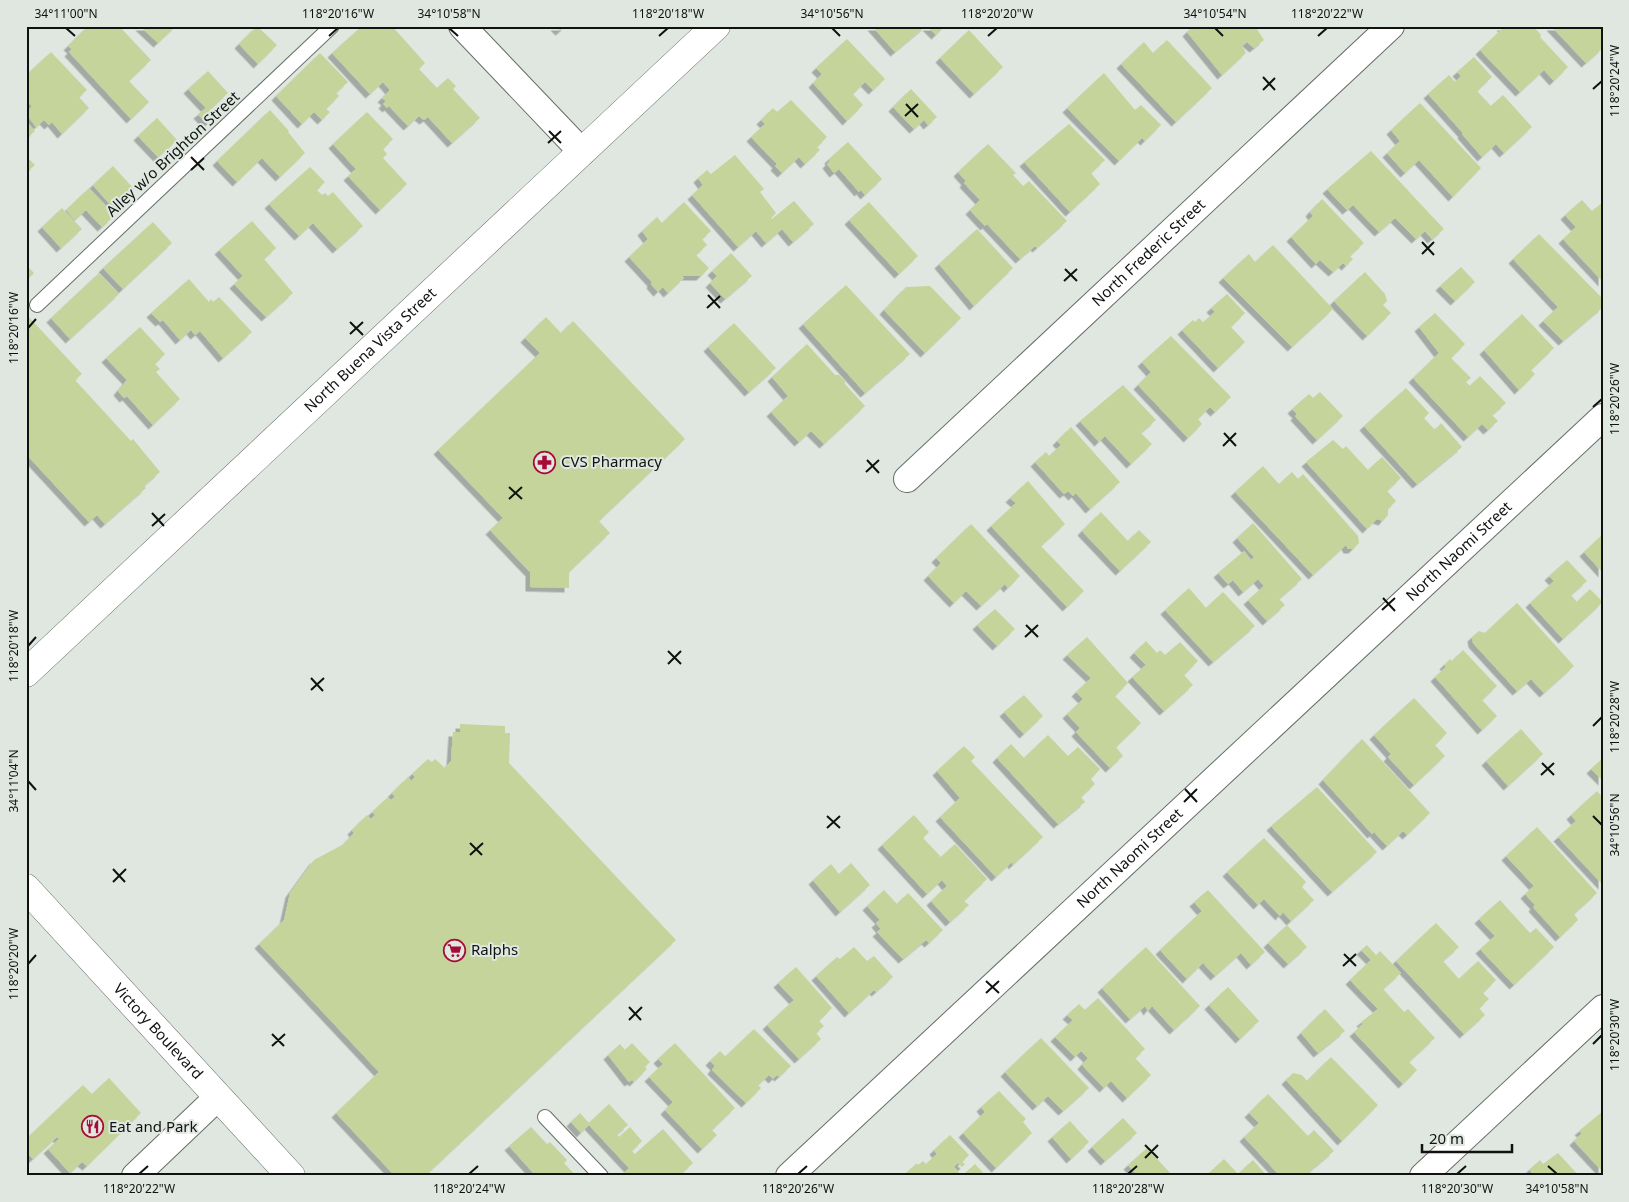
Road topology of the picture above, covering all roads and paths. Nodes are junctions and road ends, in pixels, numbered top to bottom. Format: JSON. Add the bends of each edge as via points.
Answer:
{"nodes":[{"id":1,"x":332,"y":26,"type":"edge"},
{"id":2,"x":462,"y":26,"type":"edge"},
{"id":3,"x":716,"y":26,"type":"edge"},
{"id":4,"x":1391,"y":26,"type":"edge"},
{"id":5,"x":582,"y":152,"type":"junction"},
{"id":6,"x":37,"y":305,"type":"dead end"},
{"id":7,"x":1603,"y":417,"type":"edge"},
{"id":8,"x":907,"y":479,"type":"dead end"},
{"id":9,"x":26,"y":673,"type":"edge"},
{"id":10,"x":26,"y":888,"type":"edge"},
{"id":11,"x":1603,"y":1008,"type":"edge"},
{"id":12,"x":218,"y":1098,"type":"junction"},
{"id":13,"x":545,"y":1116,"type":"dead end"},
{"id":14,"x":134,"y":1176,"type":"edge"},
{"id":15,"x":291,"y":1176,"type":"edge"},
{"id":16,"x":601,"y":1176,"type":"edge"},
{"id":17,"x":789,"y":1176,"type":"edge"},
{"id":18,"x":1423,"y":1176,"type":"edge"}],
"edges":[{"from":1,"to":6,"type":"lane","name":"Alley w/o Brighton Street"},
{"from":2,"to":5,"type":"street"},
{"from":3,"to":5,"type":"main road","name":"North Buena Vista Street"},
{"from":4,"to":8,"type":"street","name":"North Frederic Street"},
{"from":5,"to":9,"type":"main road","name":"North Buena Vista Street"},
{"from":7,"to":17,"type":"street","name":"North Naomi Street"},
{"from":10,"to":12,"type":"main road","name":"Victory Boulevard"},
{"from":11,"to":18,"type":"street"},
{"from":12,"to":14,"type":"street"},
{"from":12,"to":15,"type":"main road","name":"Victory Boulevard"},
{"from":13,"to":16,"type":"lane"}]}
